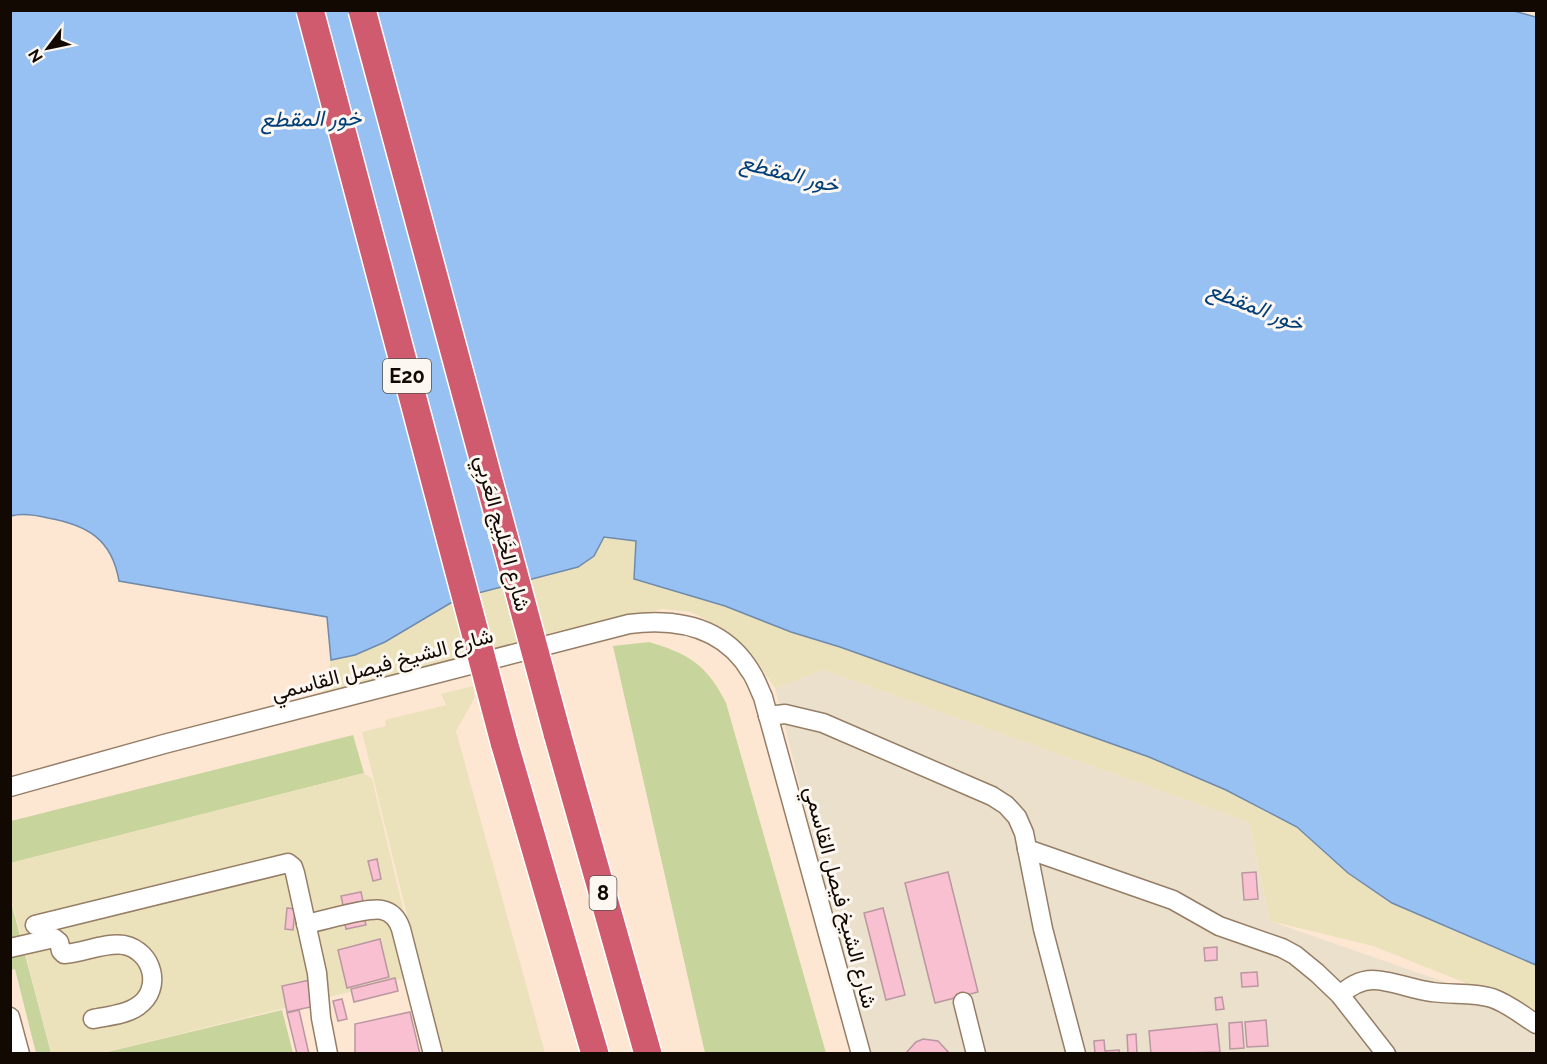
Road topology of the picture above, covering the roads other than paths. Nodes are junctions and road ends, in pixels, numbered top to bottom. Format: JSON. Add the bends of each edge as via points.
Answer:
{"nodes":[{"id":1,"x":310,"y":10,"type":"edge"},
{"id":2,"x":362,"y":10,"type":"edge"},
{"id":3,"x":768,"y":716,"type":"junction"},
{"id":4,"x":557,"y":734,"type":"joint"},
{"id":5,"x":10,"y":787,"type":"edge"},
{"id":6,"x":1027,"y":849,"type":"junction"},
{"id":7,"x":306,"y":924,"type":"junction"},
{"id":8,"x":35,"y":925,"type":"dead end"},
{"id":9,"x":10,"y":948,"type":"edge"},
{"id":10,"x":574,"y":978,"type":"junction"},
{"id":11,"x":1340,"y":995,"type":"junction"},
{"id":12,"x":963,"y":1002,"type":"dead end"},
{"id":13,"x":10,"y":1017,"type":"edge"},
{"id":14,"x":93,"y":1019,"type":"dead end"},
{"id":15,"x":1536,"y":1024,"type":"edge"},
{"id":16,"x":20,"y":1053,"type":"edge"},
{"id":17,"x":328,"y":1053,"type":"edge"},
{"id":18,"x":434,"y":1053,"type":"edge"},
{"id":19,"x":584,"y":1053,"type":"edge"},
{"id":20,"x":595,"y":1053,"type":"edge"},
{"id":21,"x":648,"y":1053,"type":"edge"},
{"id":22,"x":861,"y":1053,"type":"edge"},
{"id":23,"x":976,"y":1053,"type":"edge"},
{"id":24,"x":1076,"y":1053,"type":"edge"},
{"id":25,"x":1386,"y":1053,"type":"edge"}],
"edges":[{"from":1,"to":10,"type":"highway","number":"E20","bridge":true,"via":[[504,742]]},
{"from":2,"to":4,"type":"highway","name":"شارع الخَلِيج العَربِي","number":"E20","bridge":true},
{"from":3,"to":5,"type":"street","name":"شارع الشيخ فيصل القاسمي","via":[[751,671],[732,649],[690,626],[653,621],[164,744]]},
{"from":3,"to":6,"type":"street","via":[[785,714],[823,723],[992,796],[1017,818]]},
{"from":3,"to":22,"type":"street","name":"شارع الشيخ فيصل القاسمي"},
{"from":4,"to":21,"type":"highway","name":"شارع الخَلِيج العَربِي","number":"8"},
{"from":6,"to":11,"type":"street","via":[[1173,900],[1219,926],[1282,948],[1307,963]]},
{"from":6,"to":24,"type":"street","via":[[1048,950]]},
{"from":7,"to":8,"type":"street","via":[[294,870],[284,862]]},
{"from":7,"to":17,"type":"street"},
{"from":7,"to":18,"type":"street","via":[[374,909],[396,918]]},
{"from":9,"to":14,"type":"street","via":[[54,938],[64,954],[120,945],[139,952],[148,962],[152,976],[143,1002],[132,1010]]},
{"from":10,"to":19,"type":"highway"},
{"from":10,"to":20,"type":"highway"},
{"from":11,"to":15,"type":"street","via":[[1361,982],[1379,981],[1436,993],[1489,997]]},
{"from":11,"to":25,"type":"street"},
{"from":12,"to":23,"type":"street"},
{"from":13,"to":16,"type":"street"}]}
